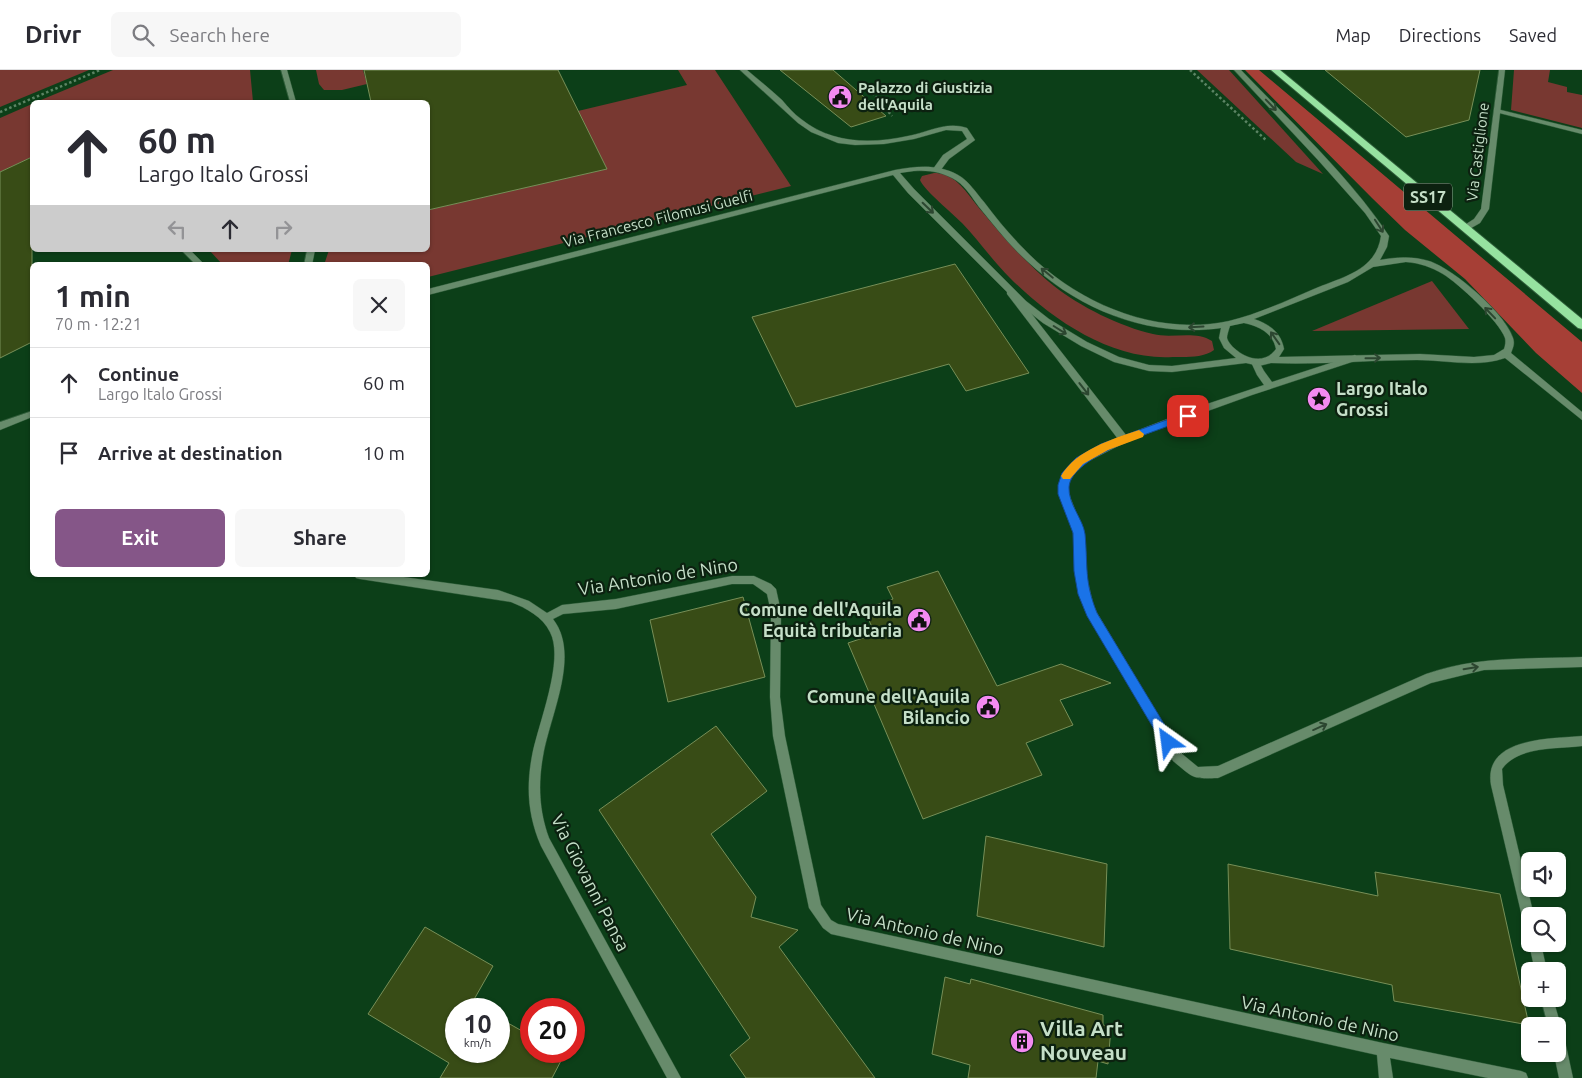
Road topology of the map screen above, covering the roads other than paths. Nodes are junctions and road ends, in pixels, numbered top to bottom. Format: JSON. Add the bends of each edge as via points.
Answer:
{"nodes":[{"id":1,"x":284,"y":70,"type":"edge"},
{"id":2,"x":743,"y":70,"type":"edge"},
{"id":3,"x":1237,"y":70,"type":"edge"},
{"id":4,"x":1275,"y":70,"type":"edge"},
{"id":5,"x":1502,"y":70,"type":"edge"},
{"id":6,"x":293,"y":100,"type":"edge"},
{"id":7,"x":1497,"y":111,"type":"junction"},
{"id":8,"x":1582,"y":132,"type":"edge"},
{"id":9,"x":937,"y":169,"type":"junction"},
{"id":10,"x":895,"y":172,"type":"junction"},
{"id":11,"x":1466,"y":228,"type":"junction"},
{"id":12,"x":187,"y":252,"type":"edge"},
{"id":13,"x":198,"y":262,"type":"edge"},
{"id":14,"x":1371,"y":265,"type":"junction"},
{"id":15,"x":1001,"y":281,"type":"junction"},
{"id":16,"x":430,"y":291,"type":"edge"},
{"id":17,"x":1244,"y":320,"type":"junction"},
{"id":18,"x":1226,"y":324,"type":"junction"},
{"id":19,"x":1582,"y":325,"type":"edge"},
{"id":20,"x":1506,"y":354,"type":"junction"},
{"id":21,"x":1356,"y":358,"type":"junction"},
{"id":22,"x":1272,"y":360,"type":"junction"},
{"id":23,"x":1251,"y":361,"type":"junction"},
{"id":24,"x":1271,"y":387,"type":"junction"},
{"id":25,"x":30,"y":416,"type":"edge"},
{"id":26,"x":1582,"y":417,"type":"edge"},
{"id":27,"x":0,"y":426,"type":"edge"},
{"id":28,"x":1124,"y":440,"type":"junction"},
{"id":29,"x":373,"y":577,"type":"edge"},
{"id":30,"x":546,"y":618,"type":"junction"},
{"id":31,"x":1582,"y":662,"type":"edge"},
{"id":32,"x":1582,"y":741,"type":"edge"},
{"id":33,"x":1526,"y":907,"type":"edge"},
{"id":34,"x":1384,"y":1050,"type":"junction"},
{"id":35,"x":1563,"y":1062,"type":"edge"},
{"id":36,"x":674,"y":1078,"type":"edge"},
{"id":37,"x":1386,"y":1078,"type":"edge"},
{"id":38,"x":1521,"y":1078,"type":"edge"},
{"id":39,"x":1566,"y":1078,"type":"edge"}],
"edges":[{"from":1,"to":6,"type":"street"},
{"from":2,"to":9,"type":"street","via":[[800,122],[819,134],[851,144],[893,142],[951,126],[965,130],[971,140],[946,157]]},
{"from":3,"to":14,"type":"street","name":"Via Francesco Filomusi Guelfi","one_way":true,"via":[[1302,137],[1379,225],[1385,242],[1381,254]]},
{"from":4,"to":11,"type":"main road","number":"SS17"},
{"from":5,"to":7,"type":"street","name":"Via Castiglione"},
{"from":7,"to":8,"type":"street"},
{"from":7,"to":11,"type":"street","name":"Via Castiglione","via":[[1485,209],[1478,222]]},
{"from":9,"to":10,"type":"street","name":"Via Francesco Filomusi Guelfi","via":[[914,168]]},
{"from":18,"to":9,"type":"street","name":"Via Francesco Filomusi Guelfi","one_way":true,"via":[[1158,325],[1126,318],[1084,299],[1029,259],[962,181],[950,172]]},
{"from":10,"to":15,"type":"street","one_way":true},
{"from":10,"to":16,"type":"street","name":"Via Francesco Filomusi Guelfi"},
{"from":11,"to":19,"type":"main road","number":"SS17"},
{"from":12,"to":13,"type":"street"},
{"from":14,"to":17,"type":"street","name":"Via Francesco Filomusi Guelfi","via":[[1346,280]]},
{"from":20,"to":14,"type":"street","one_way":true,"via":[[1510,344],[1508,336],[1495,318],[1450,275],[1417,261],[1398,260]]},
{"from":15,"to":23,"type":"street","one_way":true,"via":[[1046,321],[1084,344],[1131,365],[1172,369]]},
{"from":15,"to":28,"type":"street","one_way":true},
{"from":17,"to":18,"type":"street","name":"Via Francesco Filomusi Guelfi"},
{"from":22,"to":17,"type":"street","one_way":true,"via":[[1280,349],[1276,336],[1262,326]]},
{"from":18,"to":23,"type":"street","via":[[1225,345]]},
{"from":21,"to":20,"type":"street","one_way":true,"via":[[1481,360]]},
{"from":20,"to":26,"type":"street"},
{"from":21,"to":22,"type":"street"},
{"from":21,"to":24,"type":"street"},
{"from":22,"to":23,"type":"street"},
{"from":23,"to":24,"type":"street"},
{"from":24,"to":28,"type":"street"},
{"from":25,"to":27,"type":"street"},
{"from":28,"to":31,"type":"street","one_way":true,"via":[[1080,461],[1068,473],[1064,485],[1064,494],[1079,533],[1084,594],[1092,616],[1178,757],[1196,774],[1218,772],[1430,678],[1484,665]]},
{"from":29,"to":30,"type":"street","name":"Via Giovanni Pansa","via":[[511,598]]},
{"from":30,"to":34,"type":"street","name":"Via Antonio de Nino","via":[[562,610],[616,604],[732,580],[754,580],[772,592],[776,606],[775,697],[779,736],[814,908],[835,930]]},
{"from":30,"to":36,"type":"street","name":"Via Giovanni Pansa","via":[[558,637],[560,651],[558,676],[537,760],[534,805],[539,830]]},
{"from":32,"to":33,"type":"street","via":[[1511,753],[1495,768]]},
{"from":34,"to":37,"type":"street"},
{"from":34,"to":38,"type":"street","name":"Via Antonio de Nino"},
{"from":35,"to":39,"type":"street"}]}
